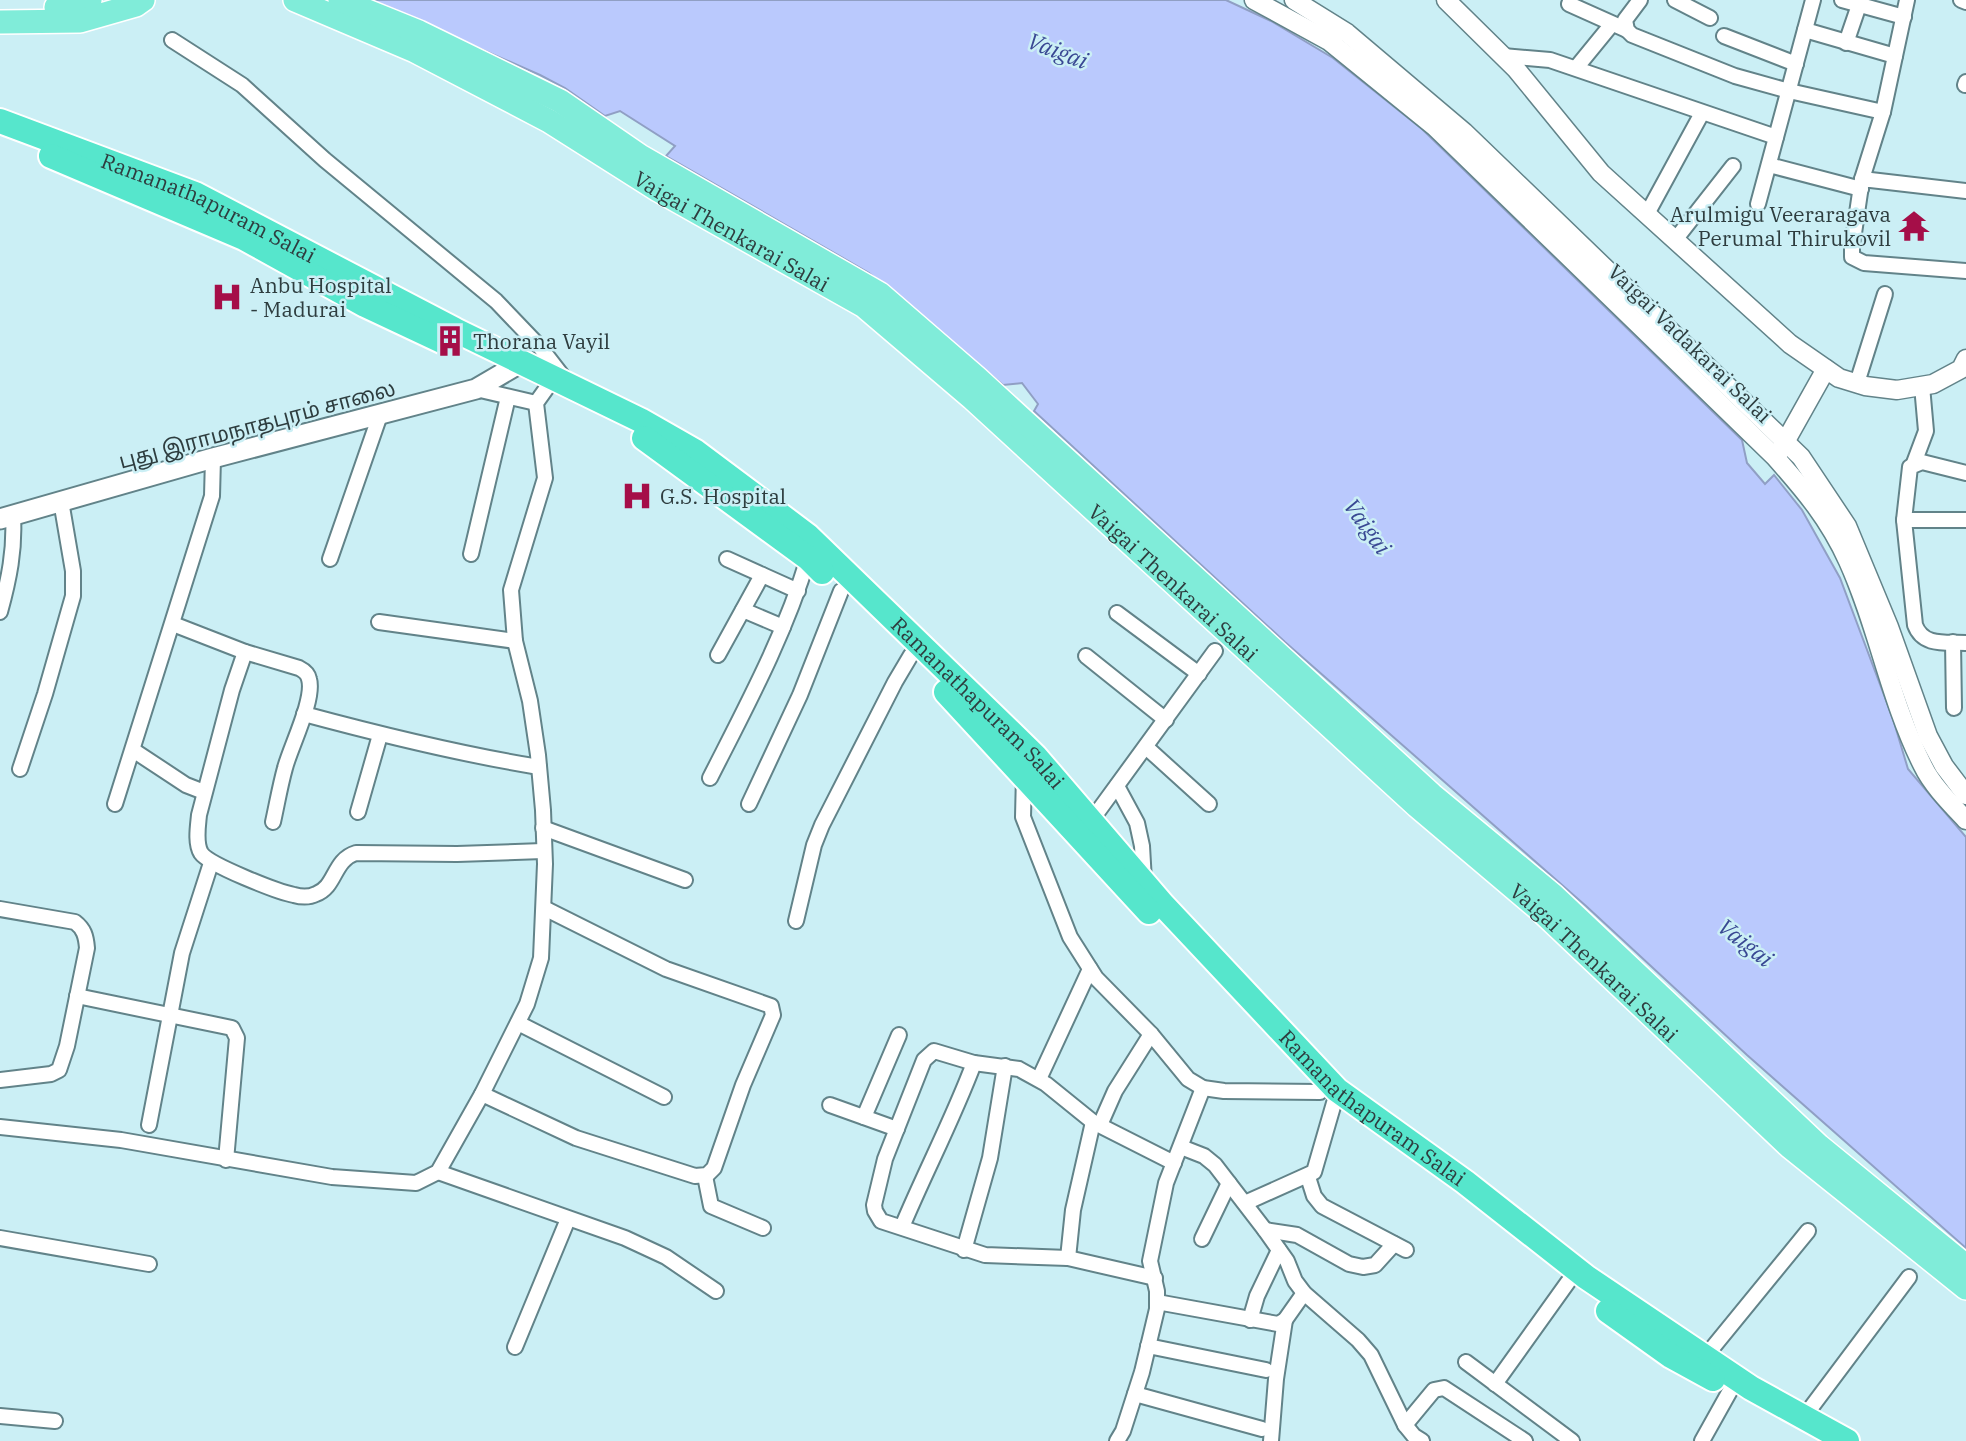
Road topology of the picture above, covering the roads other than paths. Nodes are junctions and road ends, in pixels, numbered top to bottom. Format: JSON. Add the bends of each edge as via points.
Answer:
{"nodes":[{"id":1,"x":90,"y":0,"type":"edge"},
{"id":2,"x":143,"y":0,"type":"edge"},
{"id":3,"x":295,"y":0,"type":"edge"},
{"id":4,"x":340,"y":0,"type":"edge"},
{"id":5,"x":1254,"y":0,"type":"edge"},
{"id":6,"x":1294,"y":0,"type":"edge"},
{"id":7,"x":1446,"y":0,"type":"edge"},
{"id":8,"x":1640,"y":0,"type":"edge"},
{"id":9,"x":1675,"y":0,"type":"edge"},
{"id":10,"x":1813,"y":0,"type":"edge"},
{"id":11,"x":1842,"y":0,"type":"edge"},
{"id":12,"x":1907,"y":0,"type":"edge"},
{"id":13,"x":1569,"y":4,"type":"dead end"},
{"id":14,"x":1860,"y":5,"type":"junction"},
{"id":15,"x":0,"y":7,"type":"edge"},
{"id":16,"x":1903,"y":17,"type":"junction"},
{"id":17,"x":1710,"y":18,"type":"dead end"},
{"id":18,"x":0,"y":22,"type":"edge"},
{"id":19,"x":1612,"y":24,"type":"junction"},
{"id":20,"x":1627,"y":30,"type":"junction"},
{"id":21,"x":1805,"y":30,"type":"junction"},
{"id":22,"x":1724,"y":36,"type":"dead end"},
{"id":23,"x":172,"y":40,"type":"dead end"},
{"id":24,"x":1846,"y":43,"type":"junction"},
{"id":25,"x":1503,"y":56,"type":"junction"},
{"id":26,"x":1895,"y":56,"type":"junction"},
{"id":27,"x":1796,"y":64,"type":"junction"},
{"id":28,"x":1576,"y":68,"type":"junction"},
{"id":29,"x":1789,"y":91,"type":"junction"},
{"id":30,"x":1883,"y":112,"type":"junction"},
{"id":31,"x":1702,"y":113,"type":"junction"},
{"id":32,"x":0,"y":121,"type":"edge"},
{"id":33,"x":0,"y":134,"type":"edge"},
{"id":34,"x":1776,"y":137,"type":"junction"},
{"id":35,"x":1769,"y":165,"type":"junction"},
{"id":36,"x":1733,"y":166,"type":"dead end"},
{"id":37,"x":1862,"y":184,"type":"junction"},
{"id":38,"x":1966,"y":191,"type":"edge"},
{"id":39,"x":1759,"y":204,"type":"dead end"},
{"id":40,"x":1647,"y":215,"type":"junction"},
{"id":41,"x":1675,"y":240,"type":"junction"},
{"id":42,"x":1966,"y":271,"type":"edge"},
{"id":43,"x":1885,"y":294,"type":"dead end"},
{"id":44,"x":1964,"y":366,"type":"edge"},
{"id":45,"x":515,"y":367,"type":"junction"},
{"id":46,"x":1826,"y":369,"type":"junction"},
{"id":47,"x":1857,"y":383,"type":"junction"},
{"id":48,"x":1922,"y":386,"type":"junction"},
{"id":49,"x":476,"y":389,"type":"junction"},
{"id":50,"x":577,"y":395,"type":"junction"},
{"id":51,"x":541,"y":396,"type":"junction"},
{"id":52,"x":508,"y":397,"type":"junction"},
{"id":53,"x":380,"y":415,"type":"junction"},
{"id":54,"x":1781,"y":450,"type":"junction"},
{"id":55,"x":213,"y":458,"type":"junction"},
{"id":56,"x":1914,"y":463,"type":"junction"},
{"id":57,"x":1966,"y":473,"type":"edge"},
{"id":58,"x":61,"y":501,"type":"junction"},
{"id":59,"x":6,"y":517,"type":"edge"},
{"id":60,"x":1904,"y":520,"type":"junction"},
{"id":61,"x":1966,"y":520,"type":"edge"},
{"id":62,"x":471,"y":554,"type":"dead end"},
{"id":63,"x":808,"y":558,"type":"junction"},
{"id":64,"x":330,"y":559,"type":"dead end"},
{"id":65,"x":727,"y":559,"type":"dead end"},
{"id":66,"x":762,"y":575,"type":"junction"},
{"id":67,"x":798,"y":592,"type":"junction"},
{"id":68,"x":841,"y":592,"type":"junction"},
{"id":69,"x":743,"y":610,"type":"junction"},
{"id":70,"x":0,"y":612,"type":"edge"},
{"id":71,"x":1117,"y":613,"type":"dead end"},
{"id":72,"x":379,"y":622,"type":"dead end"},
{"id":73,"x":173,"y":624,"type":"junction"},
{"id":74,"x":783,"y":627,"type":"junction"},
{"id":75,"x":515,"y":641,"type":"junction"},
{"id":76,"x":1959,"y":642,"type":"edge"},
{"id":77,"x":245,"y":652,"type":"junction"},
{"id":78,"x":1215,"y":652,"type":"dead end"},
{"id":79,"x":718,"y":655,"type":"dead end"},
{"id":80,"x":911,"y":655,"type":"junction"},
{"id":81,"x":1086,"y":656,"type":"dead end"},
{"id":82,"x":1199,"y":674,"type":"junction"},
{"id":83,"x":1954,"y":708,"type":"dead end"},
{"id":84,"x":304,"y":714,"type":"junction"},
{"id":85,"x":1166,"y":720,"type":"junction"},
{"id":86,"x":380,"y":735,"type":"junction"},
{"id":87,"x":1146,"y":747,"type":"junction"},
{"id":88,"x":133,"y":750,"type":"junction"},
{"id":89,"x":1028,"y":766,"type":"junction"},
{"id":90,"x":539,"y":767,"type":"junction"},
{"id":91,"x":20,"y":769,"type":"dead end"},
{"id":92,"x":710,"y":778,"type":"dead end"},
{"id":93,"x":1117,"y":786,"type":"junction"},
{"id":94,"x":204,"y":792,"type":"junction"},
{"id":95,"x":1966,"y":794,"type":"edge"},
{"id":96,"x":115,"y":804,"type":"dead end"},
{"id":97,"x":749,"y":804,"type":"dead end"},
{"id":98,"x":1209,"y":804,"type":"dead end"},
{"id":99,"x":358,"y":812,"type":"dead end"},
{"id":100,"x":1966,"y":820,"type":"edge"},
{"id":101,"x":1091,"y":821,"type":"junction"},
{"id":102,"x":273,"y":822,"type":"dead end"},
{"id":103,"x":543,"y":828,"type":"junction"},
{"id":104,"x":543,"y":851,"type":"junction"},
{"id":105,"x":211,"y":863,"type":"junction"},
{"id":106,"x":685,"y":880,"type":"dead end"},
{"id":107,"x":1144,"y":883,"type":"junction"},
{"id":108,"x":544,"y":908,"type":"junction"},
{"id":109,"x":0,"y":909,"type":"edge"},
{"id":110,"x":796,"y":921,"type":"dead end"},
{"id":111,"x":1090,"y":969,"type":"junction"},
{"id":112,"x":77,"y":996,"type":"junction"},
{"id":113,"x":169,"y":1016,"type":"junction"},
{"id":114,"x":518,"y":1023,"type":"junction"},
{"id":115,"x":1151,"y":1034,"type":"junction"},
{"id":116,"x":899,"y":1035,"type":"dead end"},
{"id":117,"x":974,"y":1063,"type":"junction"},
{"id":118,"x":1005,"y":1066,"type":"junction"},
{"id":119,"x":0,"y":1080,"type":"edge"},
{"id":120,"x":1039,"y":1080,"type":"junction"},
{"id":121,"x":1203,"y":1088,"type":"junction"},
{"id":122,"x":482,"y":1094,"type":"junction"},
{"id":123,"x":664,"y":1097,"type":"dead end"},
{"id":124,"x":1327,"y":1097,"type":"junction"},
{"id":125,"x":830,"y":1105,"type":"dead end"},
{"id":126,"x":864,"y":1117,"type":"junction"},
{"id":127,"x":1096,"y":1123,"type":"junction"},
{"id":128,"x":149,"y":1125,"type":"dead end"},
{"id":129,"x":0,"y":1127,"type":"edge"},
{"id":130,"x":897,"y":1129,"type":"junction"},
{"id":131,"x":1181,"y":1147,"type":"junction"},
{"id":132,"x":226,"y":1160,"type":"junction"},
{"id":133,"x":1174,"y":1163,"type":"junction"},
{"id":134,"x":439,"y":1172,"type":"junction"},
{"id":135,"x":705,"y":1176,"type":"junction"},
{"id":136,"x":1308,"y":1177,"type":"junction"},
{"id":137,"x":1229,"y":1183,"type":"junction"},
{"id":138,"x":1245,"y":1203,"type":"junction"},
{"id":139,"x":568,"y":1219,"type":"junction"},
{"id":140,"x":902,"y":1227,"type":"junction"},
{"id":141,"x":763,"y":1228,"type":"dead end"},
{"id":142,"x":1265,"y":1230,"type":"junction"},
{"id":143,"x":1808,"y":1231,"type":"dead end"},
{"id":144,"x":0,"y":1238,"type":"edge"},
{"id":145,"x":1202,"y":1239,"type":"dead end"},
{"id":146,"x":964,"y":1250,"type":"junction"},
{"id":147,"x":1279,"y":1250,"type":"junction"},
{"id":148,"x":1068,"y":1258,"type":"junction"},
{"id":149,"x":149,"y":1264,"type":"dead end"},
{"id":150,"x":1966,"y":1266,"type":"edge"},
{"id":151,"x":1909,"y":1277,"type":"dead end"},
{"id":152,"x":1155,"y":1278,"type":"junction"},
{"id":153,"x":1568,"y":1282,"type":"junction"},
{"id":154,"x":1966,"y":1288,"type":"edge"},
{"id":155,"x":716,"y":1291,"type":"dead end"},
{"id":156,"x":1304,"y":1293,"type":"junction"},
{"id":157,"x":1157,"y":1302,"type":"junction"},
{"id":158,"x":1250,"y":1320,"type":"junction"},
{"id":159,"x":1285,"y":1320,"type":"junction"},
{"id":160,"x":1148,"y":1346,"type":"junction"},
{"id":161,"x":515,"y":1347,"type":"dead end"},
{"id":162,"x":1705,"y":1357,"type":"junction"},
{"id":163,"x":1466,"y":1362,"type":"dead end"},
{"id":164,"x":1266,"y":1370,"type":"dead end"},
{"id":165,"x":1495,"y":1384,"type":"junction"},
{"id":166,"x":1731,"y":1389,"type":"junction"},
{"id":167,"x":1135,"y":1394,"type":"junction"},
{"id":168,"x":0,"y":1416,"type":"edge"},
{"id":169,"x":1804,"y":1417,"type":"junction"},
{"id":170,"x":55,"y":1421,"type":"dead end"},
{"id":171,"x":1405,"y":1425,"type":"junction"},
{"id":172,"x":1262,"y":1429,"type":"dead end"},
{"id":173,"x":1117,"y":1441,"type":"edge"},
{"id":174,"x":1271,"y":1441,"type":"edge"},
{"id":175,"x":1422,"y":1441,"type":"edge"},
{"id":176,"x":1525,"y":1441,"type":"edge"},
{"id":177,"x":1572,"y":1441,"type":"edge"},
{"id":178,"x":1702,"y":1441,"type":"edge"},
{"id":179,"x":1823,"y":1441,"type":"edge"},
{"id":180,"x":1847,"y":1441,"type":"edge"}],
"edges":[{"from":1,"to":15,"type":"main road","via":[[81,6]]},
{"from":2,"to":18,"type":"main road","via":[[80,21]]},
{"from":3,"to":154,"type":"main road","name":"Vaigai Thenkarai Salai","via":[[415,51],[549,121],[658,190],[864,306],[972,398],[1417,806],[1540,911],[1790,1146]]},
{"from":4,"to":150,"type":"main road","name":"Vaigai Thenkarai Salai","via":[[560,101],[639,156],[880,294],[1432,795],[1553,895],[1819,1146]]},
{"from":5,"to":54,"type":"street","name":"Vaigai Vadakarai Salai","via":[[1329,41],[1434,127]]},
{"from":6,"to":54,"type":"street","name":"Vaigai Vadakarai Salai","via":[[1347,33],[1464,132]]},
{"from":7,"to":25,"type":"street"},
{"from":8,"to":20,"type":"street","via":[[1625,20]]},
{"from":9,"to":17,"type":"street"},
{"from":10,"to":21,"type":"street"},
{"from":11,"to":14,"type":"street"},
{"from":12,"to":16,"type":"street"},
{"from":13,"to":19,"type":"street"},
{"from":14,"to":16,"type":"street"},
{"from":14,"to":24,"type":"street"},
{"from":16,"to":26,"type":"street"},
{"from":19,"to":20,"type":"street"},
{"from":19,"to":28,"type":"street"},
{"from":20,"to":29,"type":"street","via":[[1735,76]]},
{"from":21,"to":24,"type":"street"},
{"from":21,"to":27,"type":"street"},
{"from":22,"to":27,"type":"street"},
{"from":23,"to":50,"type":"street","via":[[242,85],[496,301]]},
{"from":24,"to":26,"type":"street"},
{"from":25,"to":28,"type":"street","via":[[1550,60]]},
{"from":25,"to":40,"type":"street","via":[[1601,173]]},
{"from":26,"to":30,"type":"street"},
{"from":27,"to":29,"type":"street"},
{"from":28,"to":31,"type":"street"},
{"from":29,"to":30,"type":"street"},
{"from":29,"to":34,"type":"street"},
{"from":30,"to":37,"type":"street"},
{"from":31,"to":34,"type":"street"},
{"from":31,"to":40,"type":"street"},
{"from":32,"to":45,"type":"highway","name":"Ramanathapuram Salai","via":[[195,194],[455,330]]},
{"from":33,"to":45,"type":"highway","name":"Ramanathapuram Salai","via":[[244,238],[365,306]]},
{"from":34,"to":35,"type":"street"},
{"from":35,"to":37,"type":"street"},
{"from":35,"to":39,"type":"street"},
{"from":36,"to":41,"type":"street"},
{"from":37,"to":38,"type":"street"},
{"from":37,"to":42,"type":"street","via":[[1852,257]]},
{"from":40,"to":41,"type":"street"},
{"from":41,"to":46,"type":"street","via":[[1790,344]]},
{"from":43,"to":47,"type":"street"},
{"from":44,"to":48,"type":"street"},
{"from":45,"to":49,"type":"main road","name":"புது இராமநாதபுரம் சாலை"},
{"from":45,"to":50,"type":"highway","name":"Ramanathapuram Salai"},
{"from":45,"to":51,"type":"highway","name":"Ramanathapuram Salai"},
{"from":46,"to":47,"type":"street"},
{"from":46,"to":54,"type":"street"},
{"from":47,"to":48,"type":"street","via":[[1897,390]]},
{"from":48,"to":56,"type":"street","via":[[1926,431]]},
{"from":49,"to":52,"type":"street"},
{"from":49,"to":53,"type":"main road","name":"புது இராமநாதபுரம் சாலை"},
{"from":50,"to":51,"type":"highway","name":"Ramanathapuram Salai"},
{"from":50,"to":63,"type":"highway","name":"Ramanathapuram Salai","via":[[639,434]]},
{"from":50,"to":89,"type":"highway","name":"Ramanathapuram Salai","via":[[640,420],[696,452],[808,536]]},
{"from":51,"to":52,"type":"street"},
{"from":51,"to":75,"type":"street","via":[[545,478],[511,590]]},
{"from":52,"to":62,"type":"street"},
{"from":53,"to":55,"type":"main road","name":"புது இராமநாதபுரம் சாலை"},
{"from":53,"to":64,"type":"street"},
{"from":54,"to":95,"type":"street","name":"Vaigai Vadakarai Salai","via":[[1801,457],[1847,527],[1928,736]]},
{"from":54,"to":100,"type":"street","name":"Vaigai Vadakarai Salai","via":[[1848,561],[1924,768]]},
{"from":55,"to":58,"type":"main road","name":"புது இராமநாதபுரம் சாலை"},
{"from":55,"to":73,"type":"street","via":[[212,496]]},
{"from":56,"to":57,"type":"street"},
{"from":56,"to":60,"type":"street","via":[[1908,472]]},
{"from":58,"to":59,"type":"main road","name":"புது இராமநாதபுரம் சாலை"},
{"from":58,"to":91,"type":"street","via":[[73,596]]},
{"from":59,"to":70,"type":"street","via":[[15,542]]},
{"from":60,"to":61,"type":"street"},
{"from":60,"to":76,"type":"street","via":[[1918,634],[1929,642]]},
{"from":63,"to":67,"type":"street"},
{"from":63,"to":68,"type":"highway","name":"Ramanathapuram Salai"},
{"from":65,"to":66,"type":"street"},
{"from":66,"to":67,"type":"street"},
{"from":66,"to":69,"type":"street"},
{"from":67,"to":74,"type":"street"},
{"from":68,"to":80,"type":"highway","name":"Ramanathapuram Salai"},
{"from":68,"to":97,"type":"street"},
{"from":69,"to":74,"type":"street"},
{"from":69,"to":79,"type":"street"},
{"from":71,"to":82,"type":"street"},
{"from":72,"to":75,"type":"street"},
{"from":73,"to":77,"type":"street"},
{"from":73,"to":88,"type":"street"},
{"from":74,"to":92,"type":"street"},
{"from":75,"to":90,"type":"street","via":[[530,701]]},
{"from":76,"to":83,"type":"street"},
{"from":77,"to":84,"type":"street","via":[[305,672],[310,690]]},
{"from":77,"to":94,"type":"street"},
{"from":78,"to":82,"type":"street"},
{"from":80,"to":89,"type":"highway","name":"Ramanathapuram Salai","via":[[981,729]]},
{"from":80,"to":110,"type":"street","via":[[822,825]]},
{"from":81,"to":85,"type":"street"},
{"from":82,"to":85,"type":"street"},
{"from":84,"to":86,"type":"street"},
{"from":84,"to":102,"type":"street","via":[[285,767]]},
{"from":85,"to":87,"type":"street"},
{"from":86,"to":90,"type":"street"},
{"from":86,"to":99,"type":"street"},
{"from":87,"to":93,"type":"street"},
{"from":87,"to":98,"type":"street"},
{"from":88,"to":94,"type":"street"},
{"from":88,"to":96,"type":"street"},
{"from":89,"to":101,"type":"highway","name":"Ramanathapuram Salai"},
{"from":89,"to":111,"type":"street","via":[[1023,817],[1070,937]]},
{"from":89,"to":124,"type":"highway","name":"Ramanathapuram Salai","via":[[1294,1068]]},
{"from":90,"to":103,"type":"street"},
{"from":93,"to":101,"type":"street"},
{"from":93,"to":107,"type":"street","via":[[1137,823]]},
{"from":94,"to":105,"type":"street","via":[[198,836],[200,851]]},
{"from":101,"to":107,"type":"highway","name":"Ramanathapuram Salai"},
{"from":103,"to":104,"type":"street"},
{"from":103,"to":106,"type":"street"},
{"from":104,"to":105,"type":"street","via":[[356,853],[342,860],[328,885],[310,896],[295,895]]},
{"from":104,"to":108,"type":"street"},
{"from":105,"to":113,"type":"street","via":[[182,953]]},
{"from":107,"to":162,"type":"highway","name":"Ramanathapuram Salai","via":[[1337,1090],[1586,1277]]},
{"from":108,"to":114,"type":"street","via":[[541,958]]},
{"from":108,"to":135,"type":"street","via":[[666,969],[773,1008],[714,1168]]},
{"from":109,"to":112,"type":"street","via":[[81,926],[87,948]]},
{"from":111,"to":115,"type":"street"},
{"from":111,"to":120,"type":"street"},
{"from":112,"to":113,"type":"street"},
{"from":112,"to":119,"type":"street","via":[[59,1070]]},
{"from":113,"to":128,"type":"street"},
{"from":113,"to":132,"type":"street","via":[[230,1027],[237,1038]]},
{"from":114,"to":122,"type":"street"},
{"from":114,"to":123,"type":"street"},
{"from":115,"to":121,"type":"street","via":[[1188,1080]]},
{"from":115,"to":127,"type":"street"},
{"from":116,"to":126,"type":"street"},
{"from":117,"to":118,"type":"street"},
{"from":117,"to":130,"type":"street","via":[[939,1051],[928,1054]]},
{"from":117,"to":140,"type":"street"},
{"from":118,"to":120,"type":"street"},
{"from":118,"to":146,"type":"street","via":[[990,1158]]},
{"from":120,"to":127,"type":"street"},
{"from":121,"to":124,"type":"street"},
{"from":121,"to":131,"type":"street"},
{"from":122,"to":134,"type":"street"},
{"from":122,"to":135,"type":"street","via":[[576,1138]]},
{"from":124,"to":136,"type":"street","via":[[1318,1167]]},
{"from":124,"to":153,"type":"highway","name":"Ramanathapuram Salai"},
{"from":125,"to":126,"type":"street"},
{"from":126,"to":130,"type":"street"},
{"from":127,"to":133,"type":"street"},
{"from":127,"to":148,"type":"street","via":[[1073,1210]]},
{"from":129,"to":132,"type":"street","via":[[121,1140]]},
{"from":130,"to":140,"type":"street","via":[[885,1159],[875,1212],[881,1221]]},
{"from":131,"to":133,"type":"street"},
{"from":131,"to":137,"type":"street","via":[[1204,1156]]},
{"from":132,"to":134,"type":"street","via":[[332,1177],[408,1182]]},
{"from":133,"to":152,"type":"street","via":[[1151,1254]]},
{"from":134,"to":139,"type":"street"},
{"from":135,"to":141,"type":"street","via":[[712,1206]]},
{"from":136,"to":138,"type":"street"},
{"from":136,"to":142,"type":"street","via":[[1322,1206],[1400,1247],[1375,1265],[1363,1267],[1297,1235]]},
{"from":137,"to":138,"type":"street"},
{"from":137,"to":145,"type":"street"},
{"from":138,"to":142,"type":"street"},
{"from":139,"to":155,"type":"street","via":[[666,1257]]},
{"from":139,"to":161,"type":"street"},
{"from":140,"to":146,"type":"street"},
{"from":142,"to":147,"type":"street"},
{"from":143,"to":162,"type":"street"},
{"from":144,"to":149,"type":"street"},
{"from":146,"to":148,"type":"street","via":[[995,1257]]},
{"from":147,"to":156,"type":"street"},
{"from":147,"to":158,"type":"street"},
{"from":148,"to":152,"type":"street"},
{"from":151,"to":169,"type":"street"},
{"from":152,"to":157,"type":"street"},
{"from":153,"to":165,"type":"street"},
{"from":153,"to":166,"type":"highway","name":"Ramanathapuram Salai","via":[[1671,1356]]},
{"from":156,"to":159,"type":"street"},
{"from":156,"to":171,"type":"street","via":[[1371,1355]]},
{"from":157,"to":158,"type":"street"},
{"from":157,"to":160,"type":"street"},
{"from":158,"to":159,"type":"street","via":[[1278,1324]]},
{"from":159,"to":174,"type":"street"},
{"from":160,"to":164,"type":"street"},
{"from":160,"to":167,"type":"street"},
{"from":162,"to":169,"type":"highway","name":"Ramanathapuram Salai"},
{"from":163,"to":165,"type":"street"},
{"from":165,"to":177,"type":"street"},
{"from":166,"to":178,"type":"street"},
{"from":166,"to":179,"type":"highway","name":"Ramanathapuram Salai"},
{"from":167,"to":172,"type":"street"},
{"from":167,"to":173,"type":"street"},
{"from":168,"to":170,"type":"street"},
{"from":169,"to":180,"type":"highway","name":"Ramanathapuram Salai"},
{"from":171,"to":175,"type":"street"},
{"from":171,"to":176,"type":"street","via":[[1434,1390],[1444,1388]]}]}
